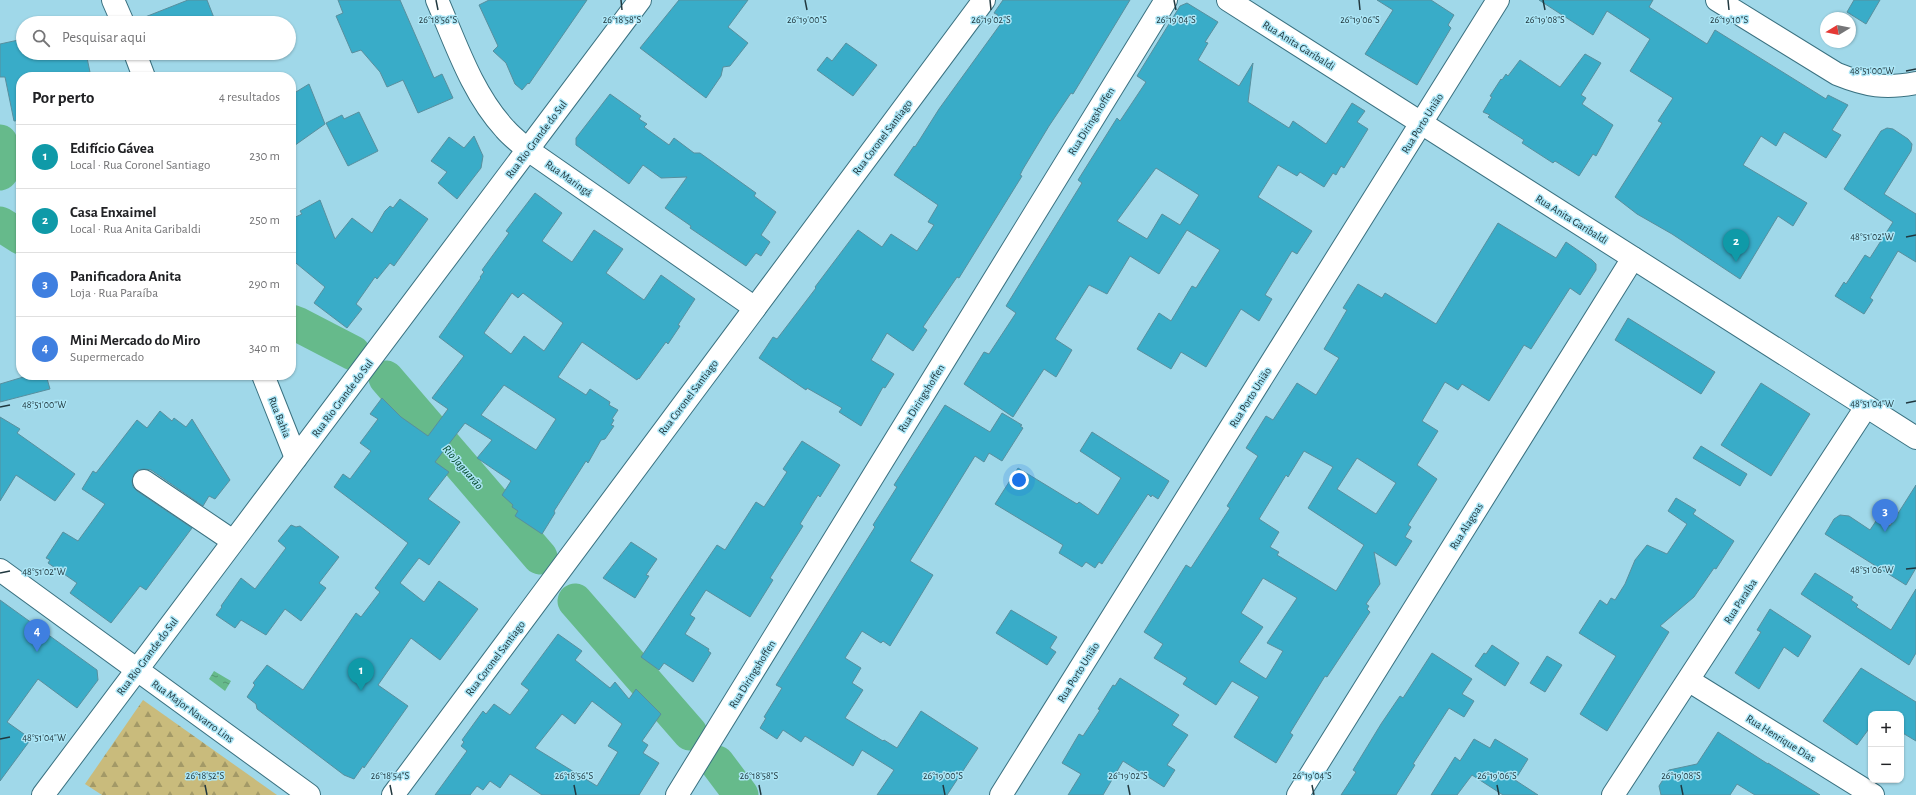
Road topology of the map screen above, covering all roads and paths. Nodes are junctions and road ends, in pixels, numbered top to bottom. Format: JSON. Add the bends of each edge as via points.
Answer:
{"nodes":[{"id":1,"x":114,"y":0,"type":"edge"},
{"id":2,"x":437,"y":0,"type":"edge"},
{"id":3,"x":640,"y":0,"type":"edge"},
{"id":4,"x":984,"y":0,"type":"edge"},
{"id":5,"x":1166,"y":0,"type":"edge"},
{"id":6,"x":1228,"y":0,"type":"edge"},
{"id":7,"x":1498,"y":0,"type":"edge"},
{"id":8,"x":1717,"y":0,"type":"edge"},
{"id":9,"x":120,"y":16,"type":"edge"},
{"id":10,"x":138,"y":60,"type":"edge"},
{"id":11,"x":142,"y":72,"type":"edge"},
{"id":12,"x":1916,"y":83,"type":"edge"},
{"id":13,"x":1421,"y":123,"type":"junction"},
{"id":14,"x":528,"y":150,"type":"junction"},
{"id":15,"x":1633,"y":258,"type":"junction"},
{"id":16,"x":755,"y":308,"type":"junction"},
{"id":17,"x":265,"y":380,"type":"edge"},
{"id":18,"x":1866,"y":407,"type":"junction"},
{"id":19,"x":1916,"y":438,"type":"edge"},
{"id":20,"x":296,"y":458,"type":"junction"},
{"id":21,"x":144,"y":481,"type":"dead end"},
{"id":22,"x":233,"y":542,"type":"junction"},
{"id":23,"x":0,"y":570,"type":"edge"},
{"id":24,"x":137,"y":670,"type":"junction"},
{"id":25,"x":1688,"y":680,"type":"junction"},
{"id":26,"x":43,"y":795,"type":"edge"},
{"id":27,"x":309,"y":795,"type":"edge"},
{"id":28,"x":393,"y":795,"type":"edge"},
{"id":29,"x":677,"y":795,"type":"edge"},
{"id":30,"x":1001,"y":795,"type":"edge"},
{"id":31,"x":1298,"y":795,"type":"edge"},
{"id":32,"x":1614,"y":795,"type":"edge"},
{"id":33,"x":1873,"y":795,"type":"edge"}],
"edges":[{"from":1,"to":9,"type":"street"},
{"from":2,"to":14,"type":"street","name":"Rua Maringá","via":[[470,75],[488,106],[505,130]]},
{"from":3,"to":14,"type":"street","name":"Rua Rio Grande do Sul"},
{"from":4,"to":16,"type":"street","name":"Rua Coronel Santiago"},
{"from":5,"to":29,"type":"street","name":"Rua Diringshoffen"},
{"from":6,"to":13,"type":"street","name":"Rua Anita Garibaldi"},
{"from":7,"to":13,"type":"street","name":"Rua Porto União"},
{"from":8,"to":12,"type":"street","via":[[1844,77],[1882,87]]},
{"from":10,"to":11,"type":"street"},
{"from":13,"to":15,"type":"street","name":"Rua Anita Garibaldi"},
{"from":13,"to":30,"type":"street","name":"Rua Porto União"},
{"from":14,"to":16,"type":"street","name":"Rua Maringá"},
{"from":14,"to":20,"type":"street","name":"Rua Rio Grande do Sul"},
{"from":15,"to":18,"type":"street","name":"Rua Anita Garibaldi"},
{"from":15,"to":31,"type":"street","name":"Rua Alagoas"},
{"from":16,"to":28,"type":"street","name":"Rua Coronel Santiago"},
{"from":17,"to":20,"type":"street","name":"Rua Bahia"},
{"from":18,"to":19,"type":"street","name":"Rua Anita Garibaldi"},
{"from":18,"to":25,"type":"street","name":"Rua Paraíba"},
{"from":20,"to":22,"type":"street","name":"Rua Rio Grande do Sul"},
{"from":21,"to":22,"type":"street"},
{"from":22,"to":24,"type":"street","name":"Rua Rio Grande do Sul"},
{"from":23,"to":24,"type":"street","name":"Rua Major Navarro Lins"},
{"from":24,"to":26,"type":"street","name":"Rua Rio Grande do Sul"},
{"from":24,"to":27,"type":"street","name":"Rua Major Navarro Lins"},
{"from":25,"to":32,"type":"street","name":"Rua Paraíba"},
{"from":25,"to":33,"type":"street","name":"Rua Henrique Dias"}]}
